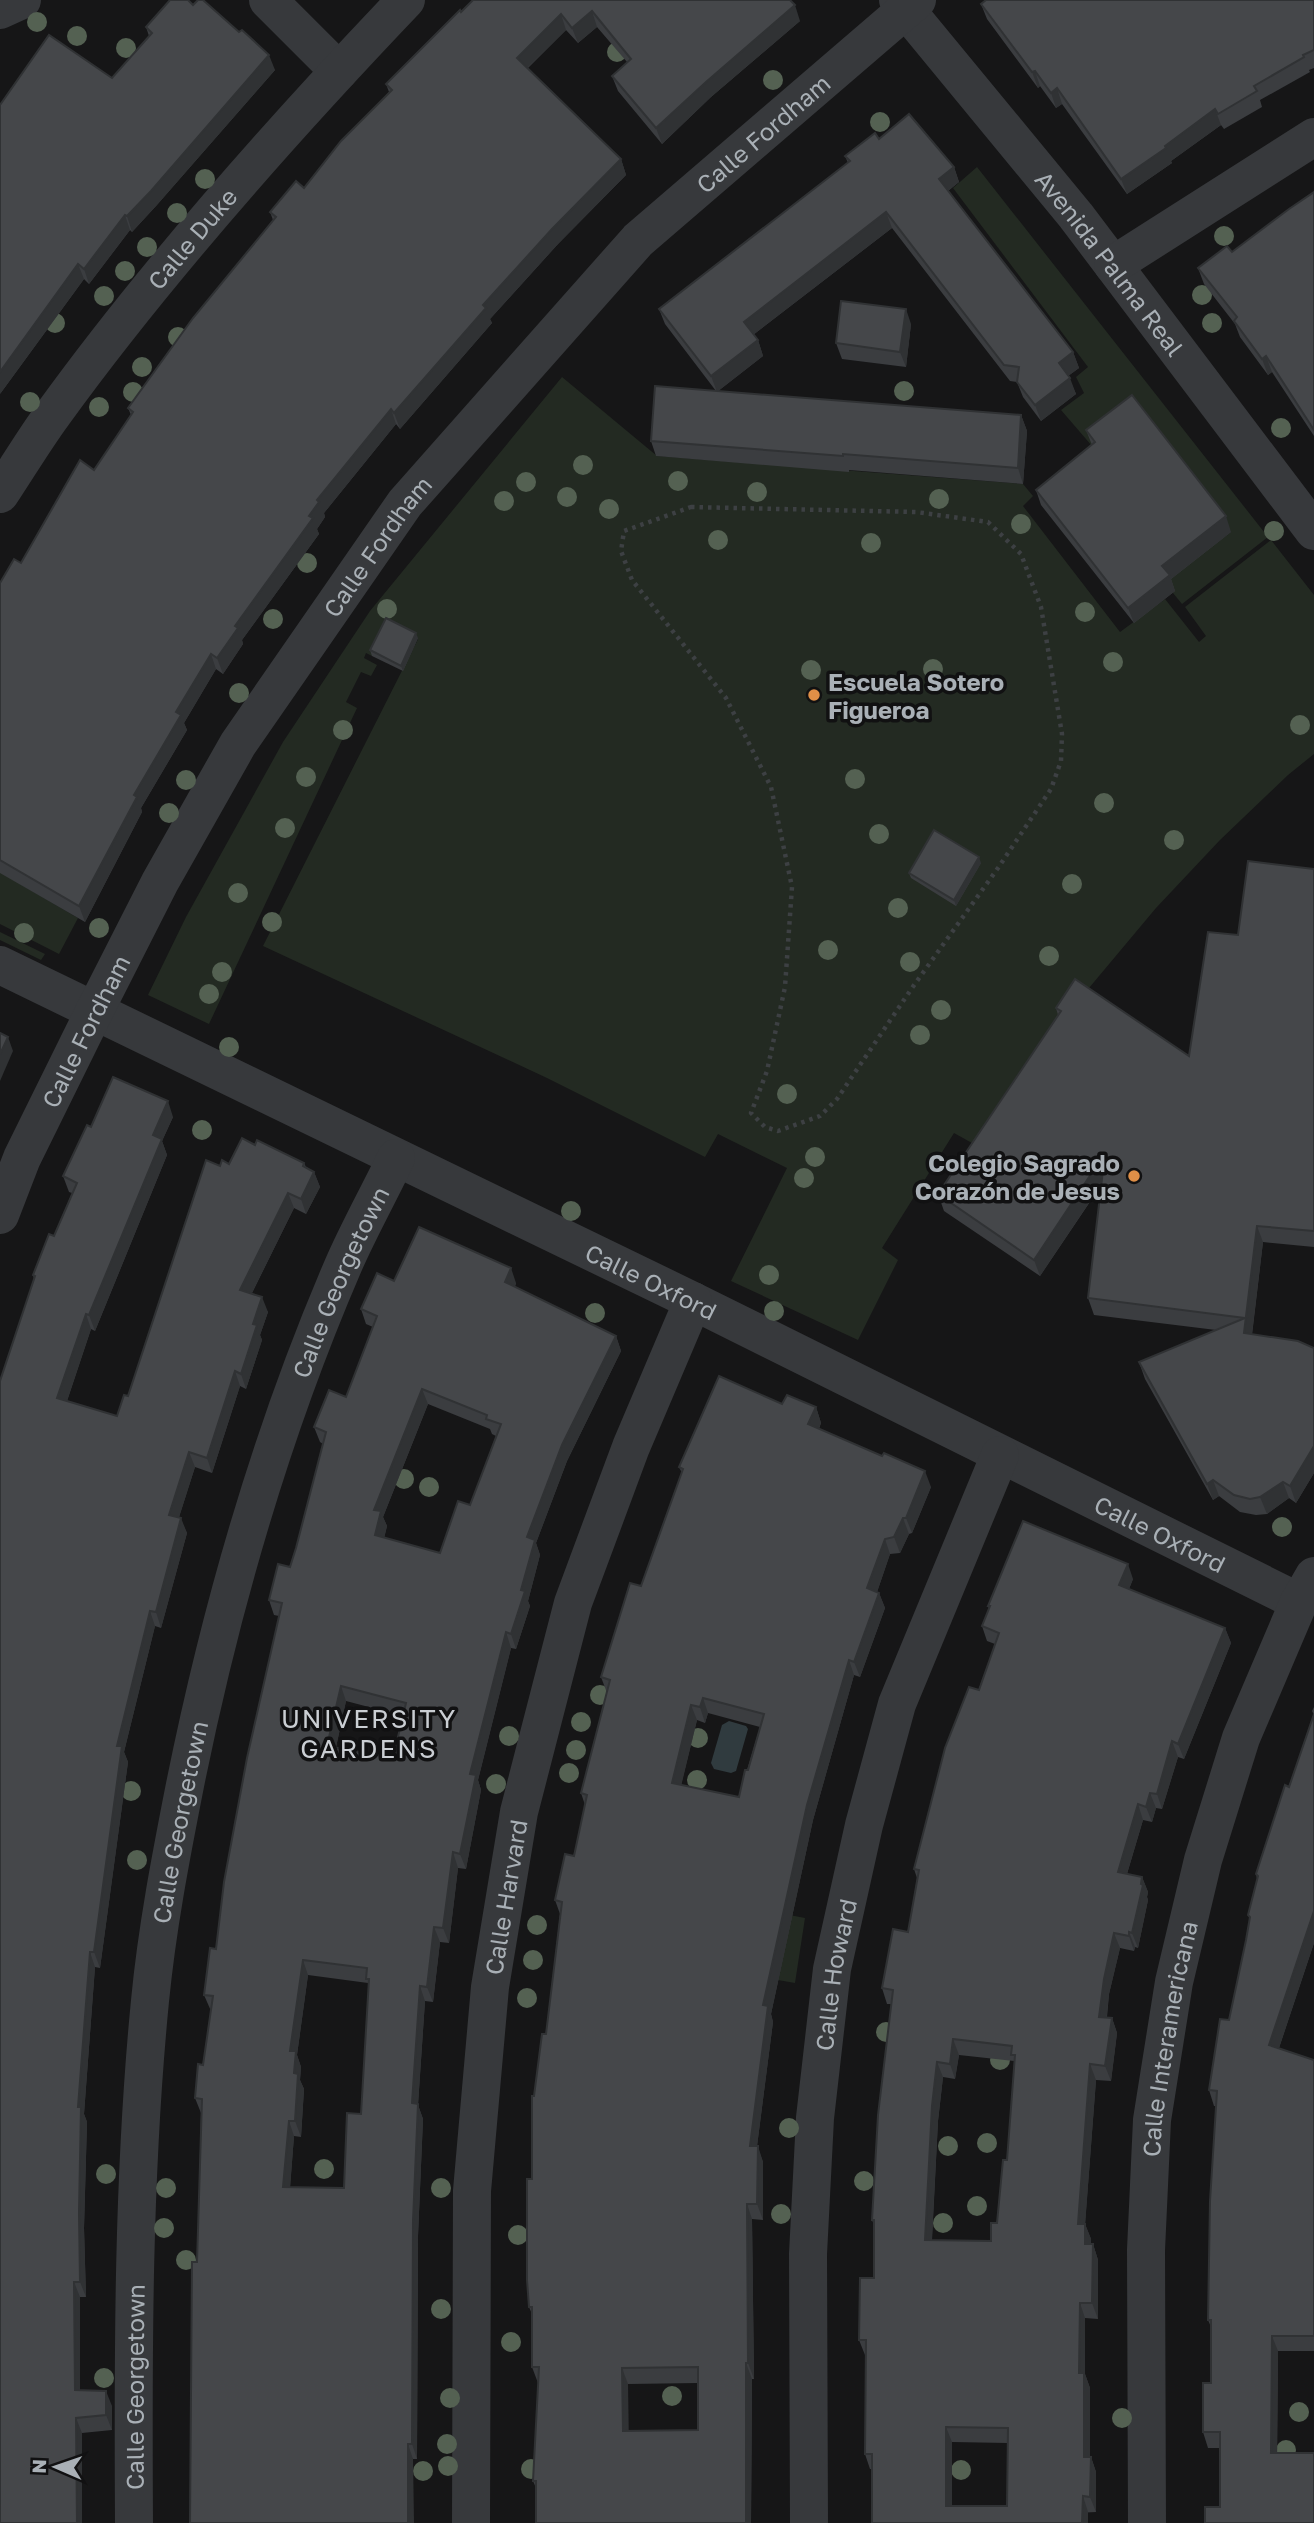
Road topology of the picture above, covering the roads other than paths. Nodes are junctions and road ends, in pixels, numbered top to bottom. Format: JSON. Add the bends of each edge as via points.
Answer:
{"nodes":[{"id":1,"x":22,"y":0,"type":"edge"},
{"id":2,"x":268,"y":0,"type":"edge"},
{"id":3,"x":406,"y":0,"type":"edge"},
{"id":4,"x":906,"y":3,"type":"edge"},
{"id":5,"x":0,"y":10,"type":"edge"},
{"id":6,"x":339,"y":71,"type":"junction"},
{"id":7,"x":1314,"y":137,"type":"edge"},
{"id":8,"x":1113,"y":265,"type":"junction"},
{"id":9,"x":0,"y":494,"type":"edge"},
{"id":10,"x":1314,"y":531,"type":"edge"},
{"id":11,"x":0,"y":965,"type":"edge"},
{"id":12,"x":94,"y":1012,"type":"junction"},
{"id":13,"x":397,"y":1158,"type":"junction"},
{"id":14,"x":0,"y":1215,"type":"edge"},
{"id":15,"x":693,"y":1301,"type":"junction"},
{"id":16,"x":1000,"y":1455,"type":"junction"},
{"id":17,"x":1307,"y":1589,"type":"edge"},
{"id":18,"x":134,"y":2523,"type":"edge"},
{"id":19,"x":471,"y":2523,"type":"edge"},
{"id":20,"x":809,"y":2523,"type":"edge"},
{"id":21,"x":1147,"y":2523,"type":"edge"}],
"edges":[{"from":1,"to":5,"type":"street"},
{"from":2,"to":6,"type":"street"},
{"from":3,"to":6,"type":"street","name":"Calle Duke"},
{"from":4,"to":8,"type":"street","name":"Avenida Palma Real"},
{"from":4,"to":12,"type":"street","name":"Calle Fordham","via":[[638,240],[405,503],[238,744]]},
{"from":6,"to":9,"type":"street","name":"Calle Duke","via":[[162,272],[53,414]]},
{"from":7,"to":8,"type":"street"},
{"from":8,"to":10,"type":"street","name":"Avenida Palma Real"},
{"from":11,"to":12,"type":"street","name":"Calle Oxford"},
{"from":12,"to":13,"type":"street","name":"Calle Oxford"},
{"from":12,"to":14,"type":"street","name":"Calle Fordham","via":[[22,1158]]},
{"from":13,"to":15,"type":"street","name":"Calle Oxford"},
{"from":13,"to":18,"type":"street","name":"Calle Georgetown","via":[[344,1264],[254,1508],[206,1683],[165,1886],[150,2000],[134,2254]]},
{"from":15,"to":16,"type":"street","name":"Calle Oxford"},
{"from":15,"to":19,"type":"street","name":"Calle Harvard","via":[[631,1447],[573,1603],[519,1812],[490,1987],[472,2191]]},
{"from":16,"to":17,"type":"street","name":"Calle Oxford"},
{"from":16,"to":20,"type":"street","name":"Calle Howard","via":[[897,1704],[832,1969],[814,2118],[808,2254]]},
{"from":17,"to":21,"type":"street","name":"Calle Interamericana","via":[[1241,1738],[1203,1860],[1174,1982],[1150,2159]]}]}
